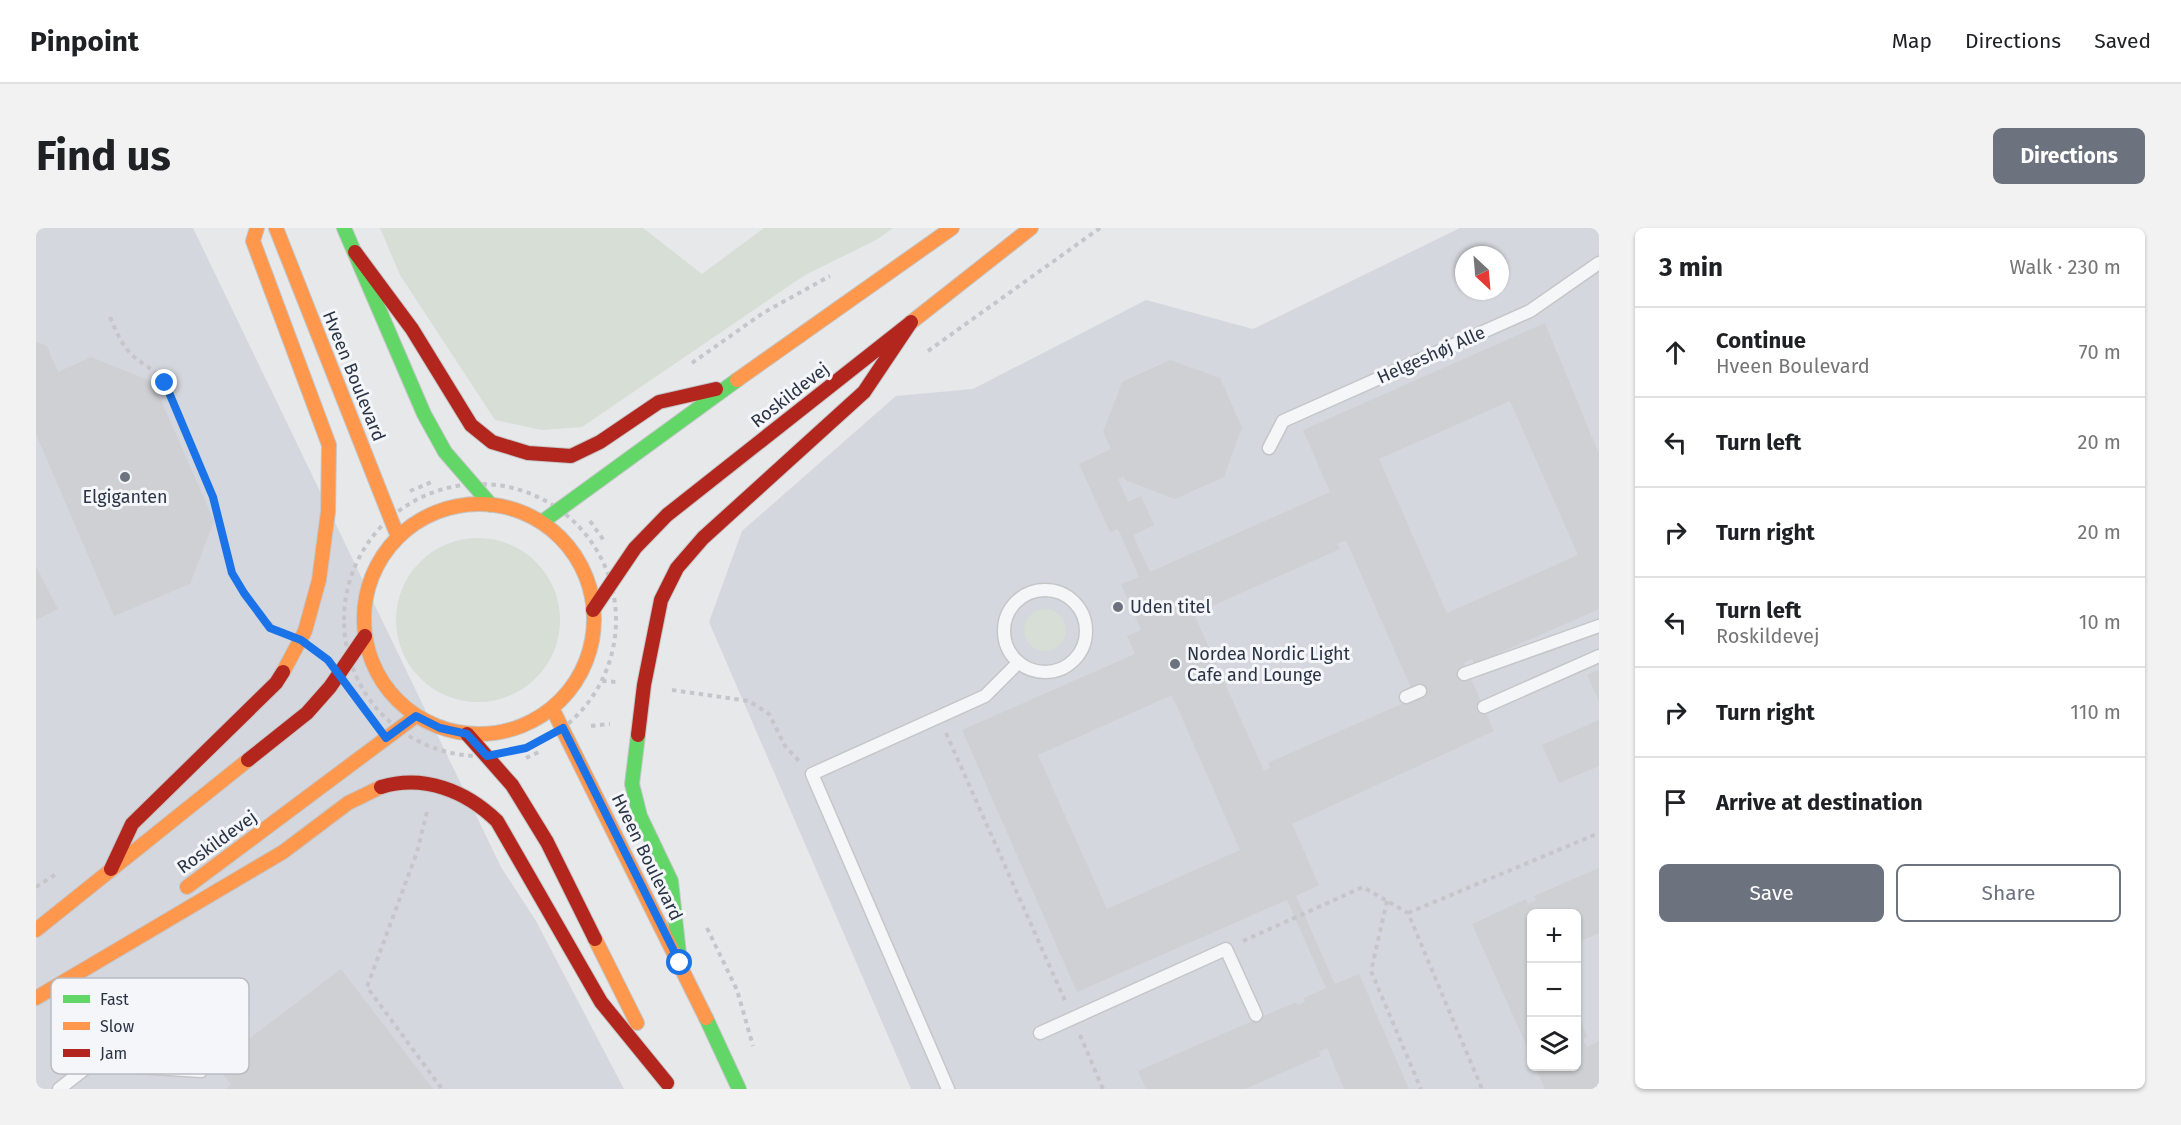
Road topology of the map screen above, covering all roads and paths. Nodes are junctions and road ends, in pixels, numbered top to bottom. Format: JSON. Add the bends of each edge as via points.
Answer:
{"nodes":[{"id":1,"x":256,"y":228,"type":"edge"},
{"id":2,"x":276,"y":228,"type":"edge"},
{"id":3,"x":344,"y":228,"type":"edge"},
{"id":4,"x":952,"y":228,"type":"edge"},
{"id":5,"x":1031,"y":228,"type":"edge"},
{"id":6,"x":355,"y":252,"type":"junction"},
{"id":7,"x":1599,"y":263,"type":"edge"},
{"id":8,"x":836,"y":273,"type":"dead end"},
{"id":9,"x":110,"y":317,"type":"dead end"},
{"id":10,"x":911,"y":322,"type":"junction"},
{"id":11,"x":682,"y":370,"type":"dead end"},
{"id":12,"x":727,"y":387,"type":"junction"},
{"id":13,"x":1269,"y":448,"type":"dead end"},
{"id":14,"x":460,"y":469,"type":"junction"},
{"id":15,"x":472,"y":483,"type":"junction"},
{"id":16,"x":539,"y":496,"type":"dead end"},
{"id":17,"x":574,"y":500,"type":"junction"},
{"id":18,"x":385,"y":502,"type":"junction"},
{"id":19,"x":491,"y":505,"type":"junction"},
{"id":20,"x":561,"y":509,"type":"junction"},
{"id":21,"x":391,"y":516,"type":"junction"},
{"id":22,"x":543,"y":522,"type":"junction"},
{"id":23,"x":398,"y":537,"type":"junction"},
{"id":24,"x":622,"y":566,"type":"junction"},
{"id":25,"x":612,"y":582,"type":"junction"},
{"id":26,"x":593,"y":610,"type":"junction"},
{"id":27,"x":1599,"y":626,"type":"edge"},
{"id":28,"x":365,"y":636,"type":"junction"},
{"id":29,"x":301,"y":640,"type":"junction"},
{"id":30,"x":1599,"y":656,"type":"edge"},
{"id":31,"x":349,"y":659,"type":"junction"},
{"id":32,"x":1018,"y":663,"type":"junction"},
{"id":33,"x":340,"y":673,"type":"junction"},
{"id":34,"x":1464,"y":674,"type":"dead end"},
{"id":35,"x":602,"y":681,"type":"dead end"},
{"id":36,"x":668,"y":689,"type":"dead end"},
{"id":37,"x":1420,"y":691,"type":"dead end"},
{"id":38,"x":1406,"y":697,"type":"dead end"},
{"id":39,"x":1484,"y":707,"type":"dead end"},
{"id":40,"x":552,"y":708,"type":"junction"},
{"id":41,"x":416,"y":716,"type":"junction"},
{"id":42,"x":938,"y":716,"type":"junction"},
{"id":43,"x":563,"y":728,"type":"junction"},
{"id":44,"x":398,"y":729,"type":"junction"},
{"id":45,"x":467,"y":734,"type":"junction"},
{"id":46,"x":386,"y":738,"type":"junction"},
{"id":47,"x":425,"y":745,"type":"dead end"},
{"id":48,"x":440,"y":750,"type":"junction"},
{"id":49,"x":487,"y":756,"type":"junction"},
{"id":50,"x":812,"y":774,"type":"junction"},
{"id":51,"x":434,"y":785,"type":"junction"},
{"id":52,"x":1599,"y":833,"type":"edge"},
{"id":53,"x":111,"y":869,"type":"junction"},
{"id":54,"x":171,"y":898,"type":"dead end"},
{"id":55,"x":1387,"y":901,"type":"junction"},
{"id":56,"x":1408,"y":914,"type":"junction"},
{"id":57,"x":142,"y":918,"type":"dead end"},
{"id":58,"x":36,"y":930,"type":"edge"},
{"id":59,"x":1226,"y":949,"type":"junction"},
{"id":60,"x":680,"y":963,"type":"junction"},
{"id":61,"x":60,"y":978,"type":"edge"},
{"id":62,"x":67,"y":978,"type":"edge"},
{"id":63,"x":51,"y":985,"type":"edge"},
{"id":64,"x":51,"y":987,"type":"edge"},
{"id":65,"x":36,"y":996,"type":"edge"},
{"id":66,"x":1256,"y":1015,"type":"dead end"},
{"id":67,"x":1072,"y":1018,"type":"junction"},
{"id":68,"x":1040,"y":1033,"type":"dead end"},
{"id":69,"x":79,"y":1074,"type":"edge"},
{"id":70,"x":669,"y":1086,"type":"edge"},
{"id":71,"x":59,"y":1089,"type":"edge"},
{"id":72,"x":442,"y":1089,"type":"edge"},
{"id":73,"x":739,"y":1089,"type":"edge"},
{"id":74,"x":948,"y":1089,"type":"edge"},
{"id":75,"x":1103,"y":1089,"type":"edge"},
{"id":76,"x":1421,"y":1089,"type":"edge"},
{"id":77,"x":1482,"y":1089,"type":"edge"}],
"edges":[{"from":1,"to":29,"type":"main road","via":[[253,242],[329,445],[331,470],[322,553]]},
{"from":2,"to":18,"type":"main road","name":"Hveen Boulevard"},
{"from":3,"to":6,"type":"main road"},
{"from":4,"to":12,"type":"main road"},
{"from":5,"to":10,"type":"main road","name":"Roskildevej"},
{"from":6,"to":12,"type":"main road","via":[[412,329],[471,425],[492,442],[528,453],[571,456],[600,442],[659,402]]},
{"from":6,"to":14,"type":"main road","via":[[423,414]]},
{"from":7,"to":13,"type":"lane","name":"Helgeshøj Alle","via":[[1530,311],[1284,420]]},
{"from":8,"to":11,"type":"path","via":[[763,313]]},
{"from":9,"to":29,"type":"path","via":[[121,342],[165,383],[213,497],[232,573],[270,628]]},
{"from":10,"to":24,"type":"main road","name":"Roskildevej","via":[[667,515]]},
{"from":10,"to":60,"type":"main road","via":[[864,392],[703,538],[677,568],[661,600],[644,685],[632,784],[640,816],[671,881]]},
{"from":12,"to":17,"type":"main road"},
{"from":14,"to":15,"type":"main road"},
{"from":14,"to":18,"type":"path"},
{"from":15,"to":16,"type":"path","via":[[504,485]]},
{"from":15,"to":19,"type":"main road"},
{"from":15,"to":21,"type":"path","via":[[428,493]]},
{"from":17,"to":20,"type":"main road"},
{"from":17,"to":24,"type":"path"},
{"from":18,"to":21,"type":"main road","name":"Hveen Boulevard"},
{"from":19,"to":22,"type":"main road"},
{"from":19,"to":23,"type":"main road","via":[[458,506],[426,517]]},
{"from":20,"to":22,"type":"main road"},
{"from":20,"to":25,"type":"path","via":[[586,533],[602,556]]},
{"from":21,"to":23,"type":"main road","name":"Hveen Boulevard"},
{"from":21,"to":31,"type":"path","via":[[368,543],[349,582],[344,607]]},
{"from":22,"to":26,"type":"main road","via":[[580,564]]},
{"from":23,"to":28,"type":"main road","via":[[381,558],[369,583],[364,609]]},
{"from":24,"to":25,"type":"main road","name":"Roskildevej"},
{"from":25,"to":26,"type":"main road","name":"Roskildevej"},
{"from":26,"to":40,"type":"main road","via":[[594,628],[585,664],[571,688]]},
{"from":27,"to":34,"type":"lane"},
{"from":28,"to":31,"type":"main road"},
{"from":28,"to":41,"type":"main road","via":[[382,682]]},
{"from":29,"to":53,"type":"main road","via":[[276,683],[132,824]]},
{"from":30,"to":39,"type":"lane"},
{"from":31,"to":33,"type":"main road"},
{"from":31,"to":44,"type":"path","via":[[368,698]]},
{"from":32,"to":32,"type":"lane","via":[[1043,673],[1070,665],[1085,642],[1085,622],[1076,604],[1054,591],[1041,590],[1016,602],[1003,626],[1009,653]]},
{"from":32,"to":42,"type":"lane","via":[[985,696]]},
{"from":33,"to":46,"type":"path"},
{"from":33,"to":53,"type":"main road","via":[[307,713]]},
{"from":35,"to":43,"type":"path","via":[[577,716]]},
{"from":36,"to":50,"type":"path","via":[[749,701],[769,714],[785,746]]},
{"from":37,"to":38,"type":"lane"},
{"from":40,"to":43,"type":"main road","name":"Hveen Boulevard"},
{"from":40,"to":45,"type":"main road","via":[[512,729]]},
{"from":41,"to":44,"type":"main road","name":"Roskildevej"},
{"from":41,"to":45,"type":"main road","via":[[440,728]]},
{"from":42,"to":50,"type":"lane"},
{"from":42,"to":67,"type":"path"},
{"from":43,"to":49,"type":"path","via":[[526,748]]},
{"from":43,"to":60,"type":"main road","name":"Hveen Boulevard"},
{"from":44,"to":46,"type":"main road","name":"Roskildevej"},
{"from":45,"to":49,"type":"main road"},
{"from":46,"to":54,"type":"main road","name":"Roskildevej"},
{"from":47,"to":48,"type":"path"},
{"from":48,"to":49,"type":"path"},
{"from":48,"to":51,"type":"path"},
{"from":49,"to":70,"type":"main road","via":[[512,785],[547,842]]},
{"from":50,"to":74,"type":"lane"},
{"from":51,"to":62,"type":"main road","via":[[409,782],[371,789],[285,850]]},
{"from":51,"to":70,"type":"main road","via":[[471,798],[497,820],[602,1002]]},
{"from":51,"to":72,"type":"path","via":[[417,852],[367,987]]},
{"from":52,"to":56,"type":"path"},
{"from":53,"to":58,"type":"main road"},
{"from":55,"to":56,"type":"path"},
{"from":55,"to":59,"type":"path","via":[[1363,887]]},
{"from":55,"to":76,"type":"path","via":[[1371,971]]},
{"from":56,"to":77,"type":"path"},
{"from":57,"to":61,"type":"main road"},
{"from":59,"to":66,"type":"lane"},
{"from":59,"to":67,"type":"lane"},
{"from":60,"to":73,"type":"main road","name":"Hveen Boulevard"},
{"from":63,"to":65,"type":"main road"},
{"from":64,"to":65,"type":"main road"},
{"from":67,"to":68,"type":"lane"},
{"from":67,"to":75,"type":"path"},
{"from":69,"to":71,"type":"lane"}]}
